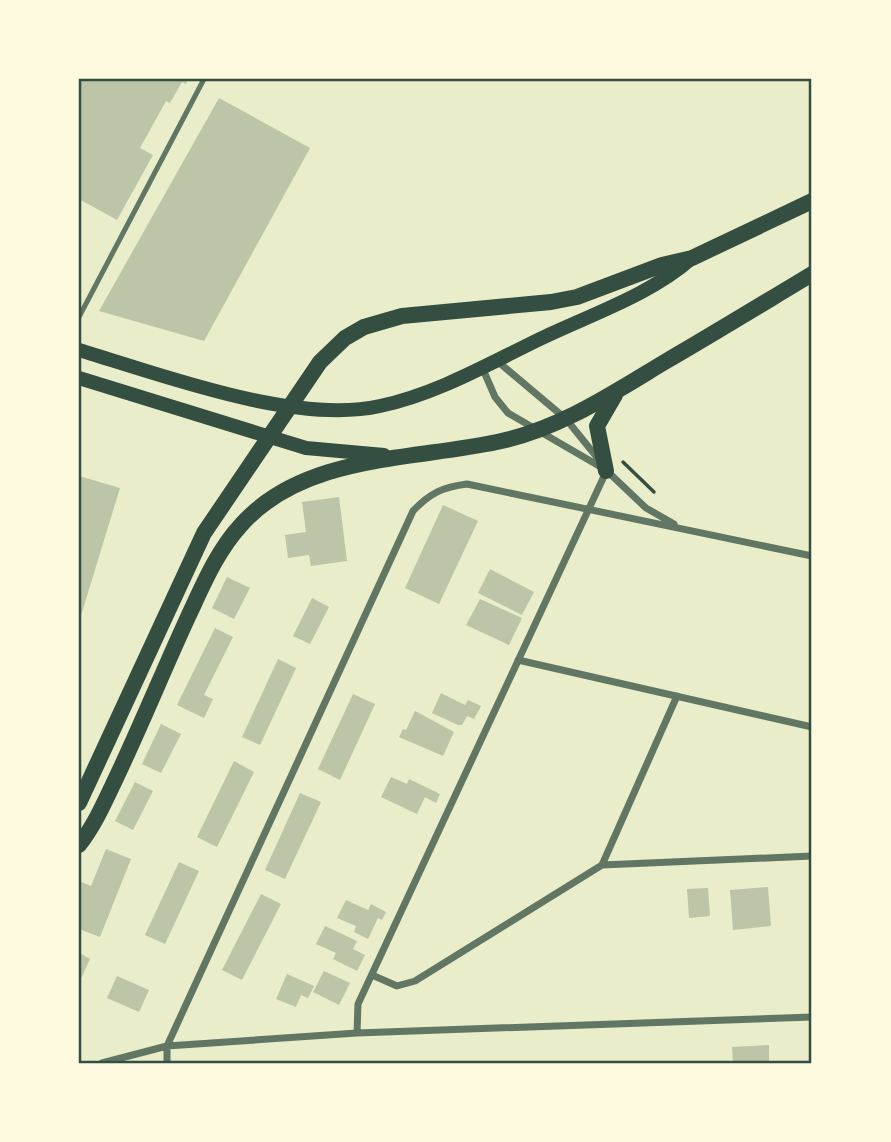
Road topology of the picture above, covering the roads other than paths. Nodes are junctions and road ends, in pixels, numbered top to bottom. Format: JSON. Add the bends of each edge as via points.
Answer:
{"nodes":[{"id":1,"x":204,"y":79,"type":"edge"},
{"id":2,"x":812,"y":201,"type":"edge"},
{"id":3,"x":692,"y":258,"type":"junction"},
{"id":4,"x":812,"y":274,"type":"edge"},
{"id":5,"x":79,"y":317,"type":"edge"},
{"id":6,"x":79,"y":350,"type":"edge"},
{"id":7,"x":489,"y":363,"type":"junction"},
{"id":8,"x":79,"y":378,"type":"edge"},
{"id":9,"x":618,"y":390,"type":"junction"},
{"id":10,"x":566,"y":419,"type":"junction"},
{"id":11,"x":536,"y":431,"type":"junction"},
{"id":12,"x":399,"y":456,"type":"junction"},
{"id":13,"x":607,"y":471,"type":"junction"},
{"id":14,"x":585,"y":511,"type":"junction"},
{"id":15,"x":682,"y":528,"type":"junction"},
{"id":16,"x":812,"y":556,"type":"edge"},
{"id":17,"x":518,"y":660,"type":"junction"},
{"id":18,"x":677,"y":696,"type":"junction"},
{"id":19,"x":812,"y":727,"type":"edge"},
{"id":20,"x":79,"y":803,"type":"edge"},
{"id":21,"x":79,"y":845,"type":"edge"},
{"id":22,"x":812,"y":856,"type":"edge"},
{"id":23,"x":602,"y":865,"type":"junction"},
{"id":24,"x":372,"y":975,"type":"junction"},
{"id":25,"x":812,"y":1017,"type":"edge"},
{"id":26,"x":357,"y":1032,"type":"junction"},
{"id":27,"x":167,"y":1046,"type":"junction"},
{"id":28,"x":103,"y":1063,"type":"edge"},
{"id":29,"x":167,"y":1063,"type":"edge"}],
"edges":[{"from":1,"to":5,"type":"lane"},
{"from":2,"to":3,"type":"main road"},
{"from":3,"to":7,"type":"main road","via":[[670,278]]},
{"from":3,"to":20,"type":"main road","via":[[551,302],[422,313],[384,320],[345,338],[320,362],[233,486],[198,545]]},
{"from":4,"to":9,"type":"main road"},
{"from":6,"to":7,"type":"main road","via":[[244,398],[289,407],[354,410],[423,393]]},
{"from":7,"to":10,"type":"street"},
{"from":7,"to":11,"type":"street","via":[[498,403]]},
{"from":8,"to":12,"type":"main road","via":[[306,448]]},
{"from":9,"to":10,"type":"main road"},
{"from":9,"to":13,"type":"main road","via":[[597,426]]},
{"from":10,"to":11,"type":"main road"},
{"from":10,"to":13,"type":"street"},
{"from":11,"to":12,"type":"main road","via":[[452,451]]},
{"from":11,"to":13,"type":"street"},
{"from":12,"to":21,"type":"main road","via":[[317,476],[290,488],[259,508],[231,537]]},
{"from":13,"to":14,"type":"street"},
{"from":13,"to":15,"type":"street","via":[[646,508]]},
{"from":14,"to":15,"type":"street"},
{"from":14,"to":17,"type":"street"},
{"from":14,"to":27,"type":"street","via":[[467,484],[444,486],[413,511]]},
{"from":15,"to":16,"type":"street"},
{"from":17,"to":18,"type":"street"},
{"from":17,"to":24,"type":"street"},
{"from":18,"to":19,"type":"street"},
{"from":18,"to":23,"type":"street"},
{"from":22,"to":23,"type":"street"},
{"from":23,"to":24,"type":"street","via":[[415,981],[397,986]]},
{"from":24,"to":26,"type":"street","via":[[357,1009]]},
{"from":25,"to":26,"type":"street"},
{"from":26,"to":27,"type":"street"},
{"from":27,"to":28,"type":"street"},
{"from":27,"to":29,"type":"street"}]}
